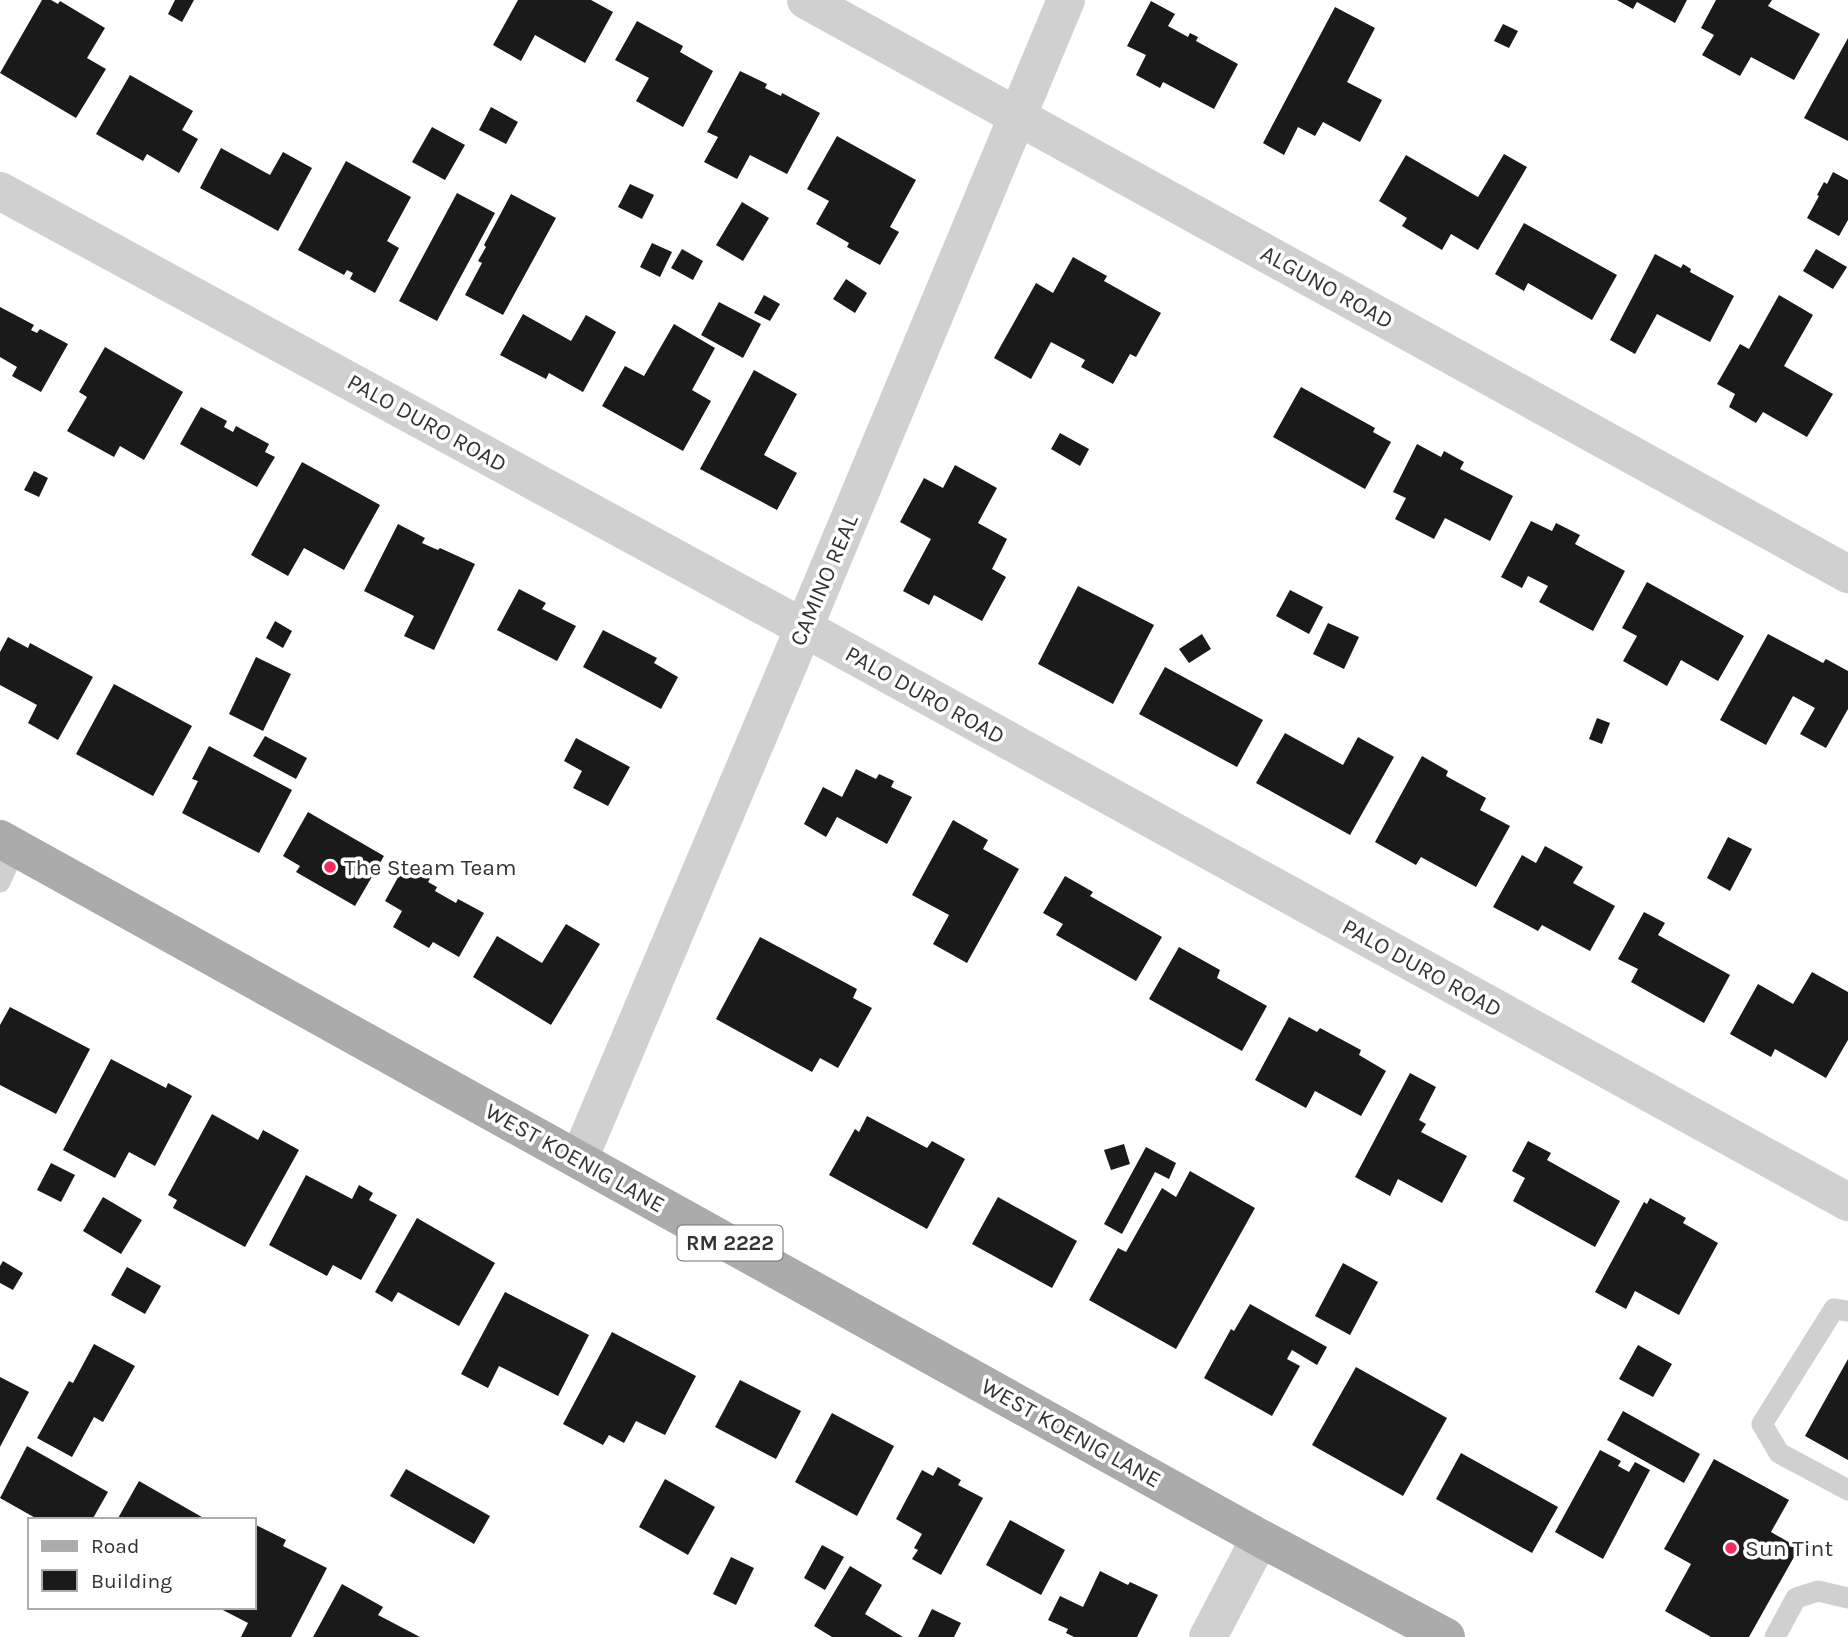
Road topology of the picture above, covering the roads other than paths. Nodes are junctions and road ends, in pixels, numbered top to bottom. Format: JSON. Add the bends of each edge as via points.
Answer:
{"nodes":[{"id":1,"x":806,"y":0,"type":"edge"},
{"id":2,"x":1066,"y":0,"type":"edge"},
{"id":3,"x":1017,"y":116,"type":"junction"},
{"id":4,"x":0,"y":191,"type":"edge"},
{"id":5,"x":1848,"y":574,"type":"edge"},
{"id":6,"x":804,"y":628,"type":"junction"},
{"id":7,"x":8,"y":843,"type":"edge"},
{"id":8,"x":0,"y":881,"type":"edge"},
{"id":9,"x":579,"y":1159,"type":"junction"},
{"id":10,"x":1848,"y":1202,"type":"edge"},
{"id":11,"x":1848,"y":1311,"type":"edge"},
{"id":12,"x":1848,"y":1490,"type":"edge"},
{"id":13,"x":1260,"y":1538,"type":"junction"},
{"id":14,"x":1848,"y":1598,"type":"edge"},
{"id":15,"x":1208,"y":1637,"type":"edge"},
{"id":16,"x":1446,"y":1637,"type":"edge"},
{"id":17,"x":1774,"y":1637,"type":"edge"}],
"edges":[{"from":1,"to":3,"type":"street","name":"ALGUNO ROAD"},
{"from":2,"to":3,"type":"street","name":"CAMINO REAL"},
{"from":3,"to":5,"type":"street","name":"ALGUNO ROAD"},
{"from":3,"to":6,"type":"street","name":"CAMINO REAL"},
{"from":4,"to":6,"type":"street","name":"PALO DURO ROAD"},
{"from":6,"to":9,"type":"street","name":"CAMINO REAL"},
{"from":6,"to":10,"type":"street","name":"PALO DURO ROAD"},
{"from":7,"to":8,"type":"lane"},
{"from":7,"to":9,"type":"main road","name":"WEST KOENIG LANE","number":"RM 2222"},
{"from":9,"to":13,"type":"main road","name":"WEST KOENIG LANE","number":"RM 2222"},
{"from":11,"to":12,"type":"lane","via":[[1834,1309],[1762,1424],[1779,1453]]},
{"from":13,"to":15,"type":"street"},
{"from":13,"to":16,"type":"main road","name":"WEST KOENIG LANE","number":"RM 2222"},
{"from":14,"to":17,"type":"lane","via":[[1818,1591],[1796,1598]]}]}
